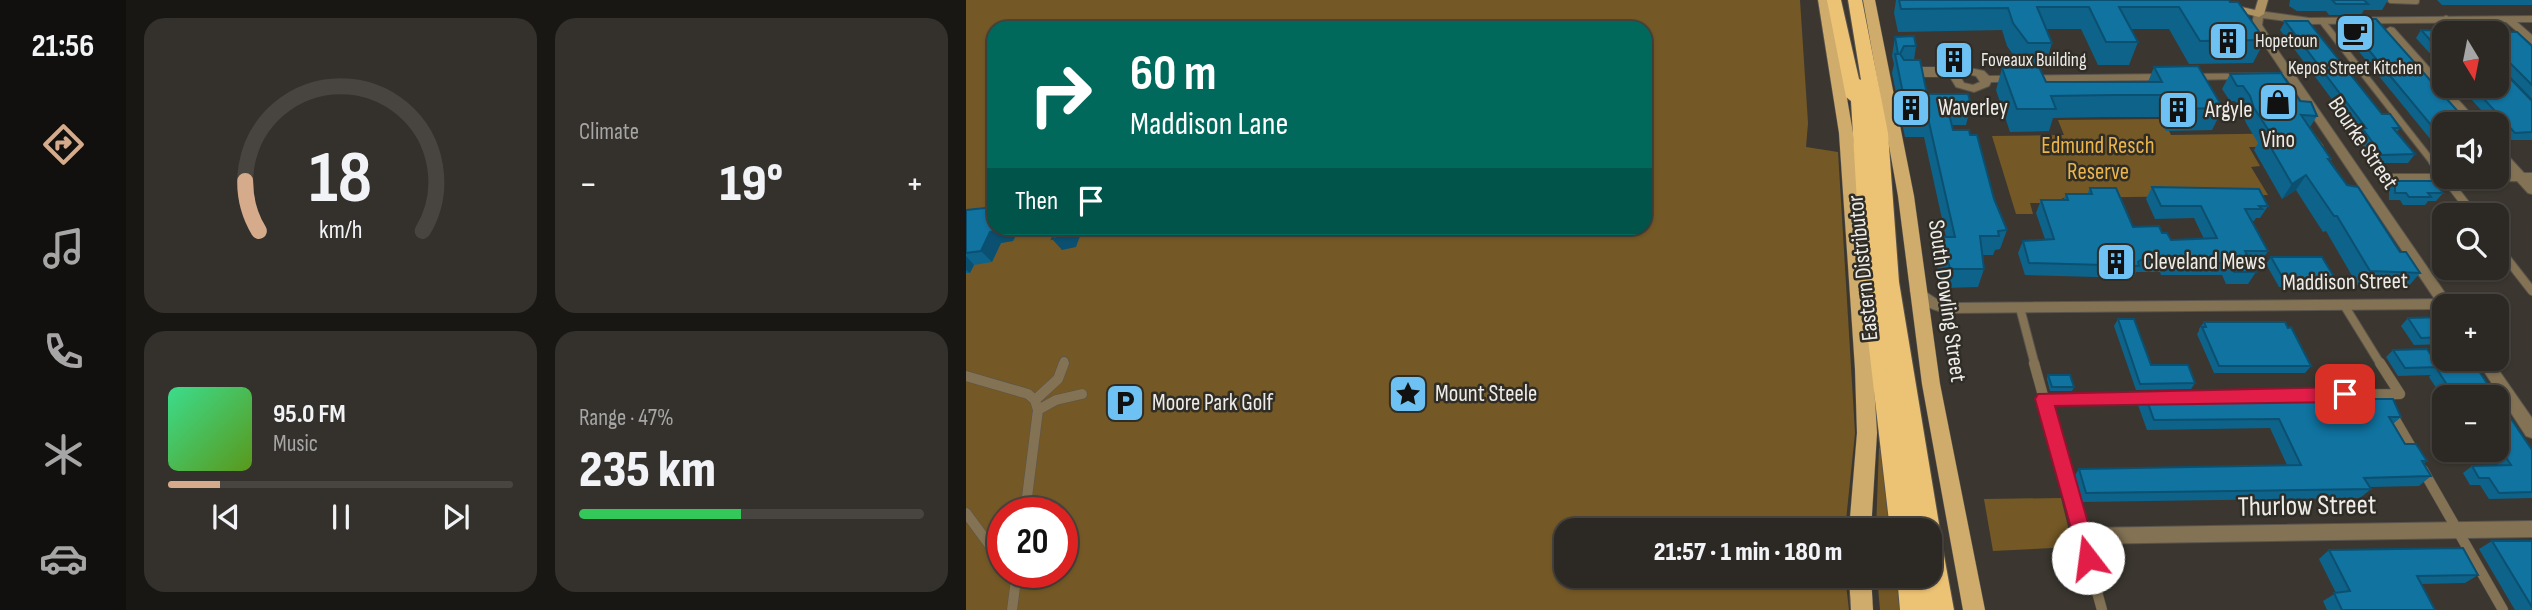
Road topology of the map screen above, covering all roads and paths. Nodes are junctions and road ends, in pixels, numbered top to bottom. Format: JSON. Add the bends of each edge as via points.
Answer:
{"nodes":[{"id":1,"x":1824,"y":0,"type":"edge"},
{"id":2,"x":1834,"y":0,"type":"edge"},
{"id":3,"x":1842,"y":0,"type":"edge"},
{"id":4,"x":1868,"y":0,"type":"edge"},
{"id":5,"x":2197,"y":0,"type":"edge"},
{"id":6,"x":2263,"y":0,"type":"edge"},
{"id":7,"x":2391,"y":0,"type":"edge"},
{"id":8,"x":2416,"y":1,"type":"edge"},
{"id":9,"x":2259,"y":13,"type":"junction"},
{"id":10,"x":2446,"y":19,"type":"joint"},
{"id":11,"x":2508,"y":19,"type":"junction"},
{"id":12,"x":2532,"y":19,"type":"edge"},
{"id":13,"x":2322,"y":21,"type":"junction"},
{"id":14,"x":2390,"y":30,"type":"edge"},
{"id":15,"x":2532,"y":41,"type":"edge"},
{"id":16,"x":1897,"y":72,"type":"edge"},
{"id":17,"x":1960,"y":72,"type":"junction"},
{"id":18,"x":2291,"y":76,"type":"junction"},
{"id":19,"x":1986,"y":79,"type":"junction"},
{"id":20,"x":2463,"y":112,"type":"edge"},
{"id":21,"x":1863,"y":137,"type":"junction"},
{"id":22,"x":2432,"y":161,"type":"edge"},
{"id":23,"x":2509,"y":162,"type":"edge"},
{"id":24,"x":2432,"y":177,"type":"edge"},
{"id":25,"x":2526,"y":177,"type":"edge"},
{"id":26,"x":2393,"y":178,"type":"dead end"},
{"id":27,"x":2454,"y":189,"type":"edge"},
{"id":28,"x":2532,"y":190,"type":"edge"},
{"id":29,"x":2465,"y":203,"type":"edge"},
{"id":30,"x":2509,"y":261,"type":"edge"},
{"id":31,"x":1917,"y":291,"type":"junction"},
{"id":32,"x":2532,"y":291,"type":"edge"},
{"id":33,"x":2439,"y":294,"type":"edge"},
{"id":34,"x":2344,"y":305,"type":"junction"},
{"id":35,"x":2432,"y":305,"type":"edge"},
{"id":36,"x":1952,"y":308,"type":"junction"},
{"id":37,"x":2020,"y":308,"type":"junction"},
{"id":38,"x":1921,"y":329,"type":"junction"},
{"id":39,"x":1063,"y":361,"type":"dead end"},
{"id":40,"x":2491,"y":371,"type":"edge"},
{"id":41,"x":966,"y":376,"type":"edge"},
{"id":42,"x":1082,"y":394,"type":"dead end"},
{"id":43,"x":2304,"y":395,"type":"edge"},
{"id":44,"x":2167,"y":397,"type":"edge"},
{"id":45,"x":2044,"y":399,"type":"junction"},
{"id":46,"x":1035,"y":400,"type":"junction"},
{"id":47,"x":1038,"y":410,"type":"junction"},
{"id":48,"x":2393,"y":416,"type":"edge"},
{"id":49,"x":2532,"y":431,"type":"edge"},
{"id":50,"x":1027,"y":497,"type":"edge"},
{"id":51,"x":966,"y":513,"type":"edge"},
{"id":52,"x":1861,"y":518,"type":"edge"},
{"id":53,"x":1901,"y":518,"type":"edge"},
{"id":54,"x":1925,"y":518,"type":"edge"},
{"id":55,"x":2532,"y":529,"type":"edge"},
{"id":56,"x":2458,"y":530,"type":"junction"},
{"id":57,"x":2083,"y":536,"type":"junction"},
{"id":58,"x":987,"y":541,"type":"edge"},
{"id":59,"x":1015,"y":588,"type":"edge"},
{"id":60,"x":1861,"y":588,"type":"edge"},
{"id":61,"x":1911,"y":588,"type":"edge"},
{"id":62,"x":1936,"y":588,"type":"edge"},
{"id":63,"x":1012,"y":610,"type":"edge"},
{"id":64,"x":1862,"y":610,"type":"edge"},
{"id":65,"x":1914,"y":610,"type":"edge"},
{"id":66,"x":1940,"y":610,"type":"edge"},
{"id":67,"x":1974,"y":610,"type":"edge"},
{"id":68,"x":2102,"y":610,"type":"edge"},
{"id":69,"x":2503,"y":610,"type":"edge"}],
"edges":[{"from":1,"to":52,"type":"main road","via":[[1846,133],[1864,369],[1867,433]]},
{"from":2,"to":21,"type":"highway"},
{"from":3,"to":21,"type":"highway","name":"Eastern Distributor"},
{"from":4,"to":31,"type":"main road","name":"South Dowling Street","via":[[1906,196]]},
{"from":4,"to":54,"type":"highway","name":"Eastern Distributor","via":[[1889,282]]},
{"from":5,"to":9,"type":"main road"},
{"from":6,"to":9,"type":"main road"},
{"from":7,"to":8,"type":"lane"},
{"from":9,"to":13,"type":"street"},
{"from":9,"to":18,"type":"street","name":"Bourke Street","via":[[2257,25]]},
{"from":10,"to":11,"type":"street"},
{"from":10,"to":13,"type":"street"},
{"from":11,"to":12,"type":"street"},
{"from":11,"to":15,"type":"street"},
{"from":13,"to":22,"type":"lane"},
{"from":14,"to":20,"type":"street"},
{"from":16,"to":17,"type":"street"},
{"from":17,"to":19,"type":"street","via":[[1976,71]]},
{"from":17,"to":19,"type":"street","via":[[1955,80],[1969,89],[1983,87]]},
{"from":18,"to":19,"type":"street"},
{"from":18,"to":33,"type":"street","name":"Bourke Street"},
{"from":21,"to":53,"type":"highway","name":"Eastern Distributor","via":[[1872,287]]},
{"from":23,"to":25,"type":"street"},
{"from":24,"to":26,"type":"street"},
{"from":25,"to":28,"type":"street"},
{"from":27,"to":29,"type":"lane"},
{"from":30,"to":32,"type":"lane"},
{"from":31,"to":36,"type":"street","name":"Maddison Street","via":[[1938,308]]},
{"from":31,"to":38,"type":"main road","name":"South Dowling Street"},
{"from":34,"to":35,"type":"street","name":"Maddison Street"},
{"from":34,"to":37,"type":"street","name":"Maddison Street"},
{"from":34,"to":43,"type":"lane","via":[[2400,394]]},
{"from":36,"to":37,"type":"street","name":"Maddison Street"},
{"from":36,"to":38,"type":"street"},
{"from":37,"to":45,"type":"lane"},
{"from":38,"to":67,"type":"main road","name":"South Dowling Street"},
{"from":39,"to":46,"type":"lane","via":[[1063,373]]},
{"from":40,"to":49,"type":"street"},
{"from":41,"to":46,"type":"lane"},
{"from":42,"to":47,"type":"lane"},
{"from":44,"to":45,"type":"lane"},
{"from":45,"to":57,"type":"lane"},
{"from":46,"to":47,"type":"lane"},
{"from":47,"to":50,"type":"lane"},
{"from":48,"to":56,"type":"lane"},
{"from":51,"to":58,"type":"lane"},
{"from":55,"to":56,"type":"street","name":"Thurlow Street"},
{"from":56,"to":57,"type":"street","name":"Thurlow Street"},
{"from":56,"to":69,"type":"lane"},
{"from":57,"to":68,"type":"lane"},
{"from":59,"to":63,"type":"lane"},
{"from":60,"to":64,"type":"main road"},
{"from":61,"to":65,"type":"highway"},
{"from":62,"to":66,"type":"highway"}]}
